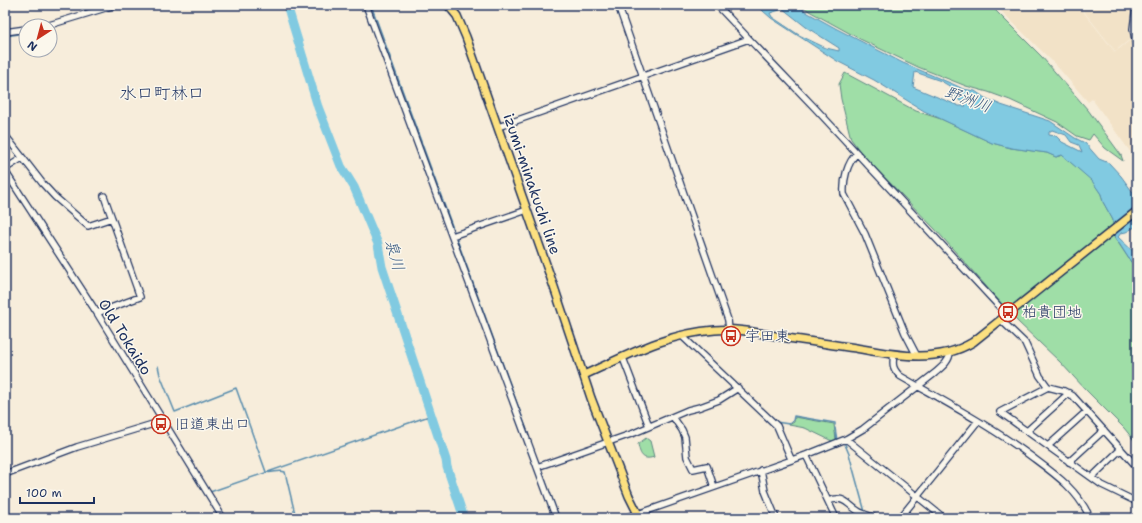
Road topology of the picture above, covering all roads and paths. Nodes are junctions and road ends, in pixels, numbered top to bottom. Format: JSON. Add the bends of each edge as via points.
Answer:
{"nodes":[{"id":1,"x":115,"y":5,"type":"edge"},
{"id":2,"x":366,"y":5,"type":"edge"},
{"id":3,"x":448,"y":5,"type":"edge"},
{"id":4,"x":618,"y":5,"type":"edge"},
{"id":5,"x":717,"y":5,"type":"edge"},
{"id":6,"x":1136,"y":5,"type":"edge"},
{"id":7,"x":58,"y":22,"type":"edge"},
{"id":8,"x":18,"y":30,"type":"edge"},
{"id":9,"x":5,"y":32,"type":"edge"},
{"id":10,"x":749,"y":39,"type":"junction"},
{"id":11,"x":1137,"y":50,"type":"edge"},
{"id":12,"x":643,"y":76,"type":"junction"},
{"id":13,"x":498,"y":127,"type":"junction"},
{"id":14,"x":5,"y":135,"type":"edge"},
{"id":15,"x":857,"y":153,"type":"junction"},
{"id":16,"x":22,"y":158,"type":"junction"},
{"id":17,"x":5,"y":170,"type":"edge"},
{"id":18,"x":104,"y":196,"type":"dead end"},
{"id":19,"x":527,"y":210,"type":"junction"},
{"id":20,"x":1137,"y":211,"type":"edge"},
{"id":21,"x":112,"y":218,"type":"junction"},
{"id":22,"x":452,"y":236,"type":"junction"},
{"id":23,"x":97,"y":313,"type":"junction"},
{"id":24,"x":1007,"y":315,"type":"junction"},
{"id":25,"x":1001,"y":320,"type":"junction"},
{"id":26,"x":729,"y":330,"type":"junction"},
{"id":27,"x":681,"y":335,"type":"junction"},
{"id":28,"x":950,"y":352,"type":"junction"},
{"id":29,"x":894,"y":355,"type":"junction"},
{"id":30,"x":917,"y":356,"type":"junction"},
{"id":31,"x":623,"y":358,"type":"junction"},
{"id":32,"x":584,"y":375,"type":"junction"},
{"id":33,"x":918,"y":386,"type":"junction"},
{"id":34,"x":1048,"y":387,"type":"junction"},
{"id":35,"x":738,"y":388,"type":"junction"},
{"id":36,"x":1069,"y":393,"type":"junction"},
{"id":37,"x":1086,"y":411,"type":"junction"},
{"id":38,"x":673,"y":417,"type":"junction"},
{"id":39,"x":163,"y":421,"type":"junction"},
{"id":40,"x":978,"y":421,"type":"junction"},
{"id":41,"x":649,"y":426,"type":"junction"},
{"id":42,"x":1104,"y":430,"type":"junction"},
{"id":43,"x":1027,"y":431,"type":"junction"},
{"id":44,"x":846,"y":439,"type":"junction"},
{"id":45,"x":608,"y":442,"type":"junction"},
{"id":46,"x":1048,"y":446,"type":"junction"},
{"id":47,"x":1121,"y":449,"type":"junction"},
{"id":48,"x":806,"y":455,"type":"junction"},
{"id":49,"x":791,"y":459,"type":"junction"},
{"id":50,"x":1069,"y":462,"type":"junction"},
{"id":51,"x":537,"y":467,"type":"junction"},
{"id":52,"x":1137,"y":467,"type":"edge"},
{"id":53,"x":761,"y":470,"type":"junction"},
{"id":54,"x":5,"y":474,"type":"edge"},
{"id":55,"x":1092,"y":477,"type":"junction"},
{"id":56,"x":714,"y":487,"type":"junction"},
{"id":57,"x":917,"y":496,"type":"junction"},
{"id":58,"x":828,"y":501,"type":"junction"},
{"id":59,"x":1137,"y":502,"type":"edge"},
{"id":60,"x":639,"y":516,"type":"edge"},
{"id":61,"x":224,"y":518,"type":"edge"},
{"id":62,"x":556,"y":518,"type":"edge"},
{"id":63,"x":628,"y":518,"type":"edge"},
{"id":64,"x":776,"y":518,"type":"edge"},
{"id":65,"x":836,"y":518,"type":"edge"},
{"id":66,"x":875,"y":518,"type":"edge"},
{"id":67,"x":900,"y":518,"type":"edge"},
{"id":68,"x":944,"y":518,"type":"edge"},
{"id":69,"x":1090,"y":518,"type":"edge"}],
"edges":[{"from":1,"to":7,"type":"street"},
{"from":2,"to":22,"type":"street"},
{"from":3,"to":13,"type":"main road","name":"izumi-minakuchi line","via":[[464,30]]},
{"from":4,"to":12,"type":"street"},
{"from":5,"to":10,"type":"street"},
{"from":6,"to":11,"type":"street","via":[[1133,29]]},
{"from":8,"to":9,"type":"street"},
{"from":10,"to":12,"type":"street"},
{"from":10,"to":15,"type":"street"},
{"from":12,"to":13,"type":"street"},
{"from":12,"to":26,"type":"street","via":[[728,320]]},
{"from":13,"to":19,"type":"main road","name":"izumi-minakuchi line"},
{"from":14,"to":16,"type":"street"},
{"from":15,"to":24,"type":"street"},
{"from":15,"to":30,"type":"street","via":[[849,164],[844,194],[865,234],[902,327]]},
{"from":16,"to":17,"type":"street"},
{"from":16,"to":21,"type":"street","via":[[55,197],[88,226]]},
{"from":17,"to":23,"type":"street","name":"Old Tokaido"},
{"from":18,"to":21,"type":"street"},
{"from":19,"to":22,"type":"street"},
{"from":19,"to":32,"type":"main road","name":"izumi-minakuchi line"},
{"from":20,"to":24,"type":"main road"},
{"from":21,"to":23,"type":"street","via":[[131,264],[140,297]]},
{"from":22,"to":51,"type":"street"},
{"from":23,"to":39,"type":"street","name":"Old Tokaido"},
{"from":24,"to":25,"type":"main road"},
{"from":25,"to":28,"type":"main road","via":[[974,342]]},
{"from":25,"to":34,"type":"street","via":[[1025,342],[1040,376]]},
{"from":26,"to":27,"type":"main road"},
{"from":26,"to":29,"type":"main road"},
{"from":27,"to":31,"type":"main road"},
{"from":27,"to":35,"type":"street"},
{"from":28,"to":30,"type":"main road"},
{"from":28,"to":33,"type":"street","via":[[945,364]]},
{"from":29,"to":30,"type":"main road"},
{"from":29,"to":33,"type":"street","via":[[894,369],[900,376]]},
{"from":31,"to":32,"type":"main road"},
{"from":31,"to":41,"type":"street"},
{"from":32,"to":45,"type":"main road","name":"izumi-minakuchi line"},
{"from":33,"to":40,"type":"street"},
{"from":33,"to":44,"type":"street","via":[[863,429]]},
{"from":34,"to":36,"type":"street"},
{"from":34,"to":43,"type":"street","via":[[1000,412]]},
{"from":35,"to":38,"type":"street","via":[[719,400]]},
{"from":35,"to":49,"type":"street","via":[[777,426]]},
{"from":36,"to":37,"type":"street"},
{"from":36,"to":43,"type":"street"},
{"from":37,"to":42,"type":"street"},
{"from":37,"to":46,"type":"street"},
{"from":38,"to":41,"type":"street"},
{"from":38,"to":56,"type":"street","via":[[685,437],[687,456],[693,469],[707,466]]},
{"from":39,"to":54,"type":"street","via":[[77,447]]},
{"from":39,"to":61,"type":"street","name":"Old Tokaido"},
{"from":40,"to":57,"type":"street"},
{"from":40,"to":69,"type":"street","via":[[1061,478],[1075,493]]},
{"from":41,"to":45,"type":"street"},
{"from":42,"to":47,"type":"street"},
{"from":42,"to":50,"type":"street"},
{"from":43,"to":46,"type":"street"},
{"from":44,"to":48,"type":"street"},
{"from":44,"to":57,"type":"street"},
{"from":45,"to":51,"type":"street"},
{"from":45,"to":60,"type":"main road","name":"izumi-minakuchi line"},
{"from":46,"to":50,"type":"street"},
{"from":47,"to":52,"type":"street"},
{"from":47,"to":55,"type":"street"},
{"from":48,"to":49,"type":"street"},
{"from":48,"to":58,"type":"street"},
{"from":49,"to":53,"type":"street"},
{"from":50,"to":55,"type":"street"},
{"from":51,"to":62,"type":"street"},
{"from":53,"to":56,"type":"street"},
{"from":53,"to":64,"type":"street","via":[[765,491]]},
{"from":55,"to":59,"type":"street","via":[[1102,485]]},
{"from":56,"to":60,"type":"street"},
{"from":57,"to":67,"type":"street"},
{"from":57,"to":68,"type":"street"},
{"from":58,"to":65,"type":"street"},
{"from":58,"to":66,"type":"street","via":[[843,499],[863,514]]},
{"from":60,"to":63,"type":"main road"}]}
